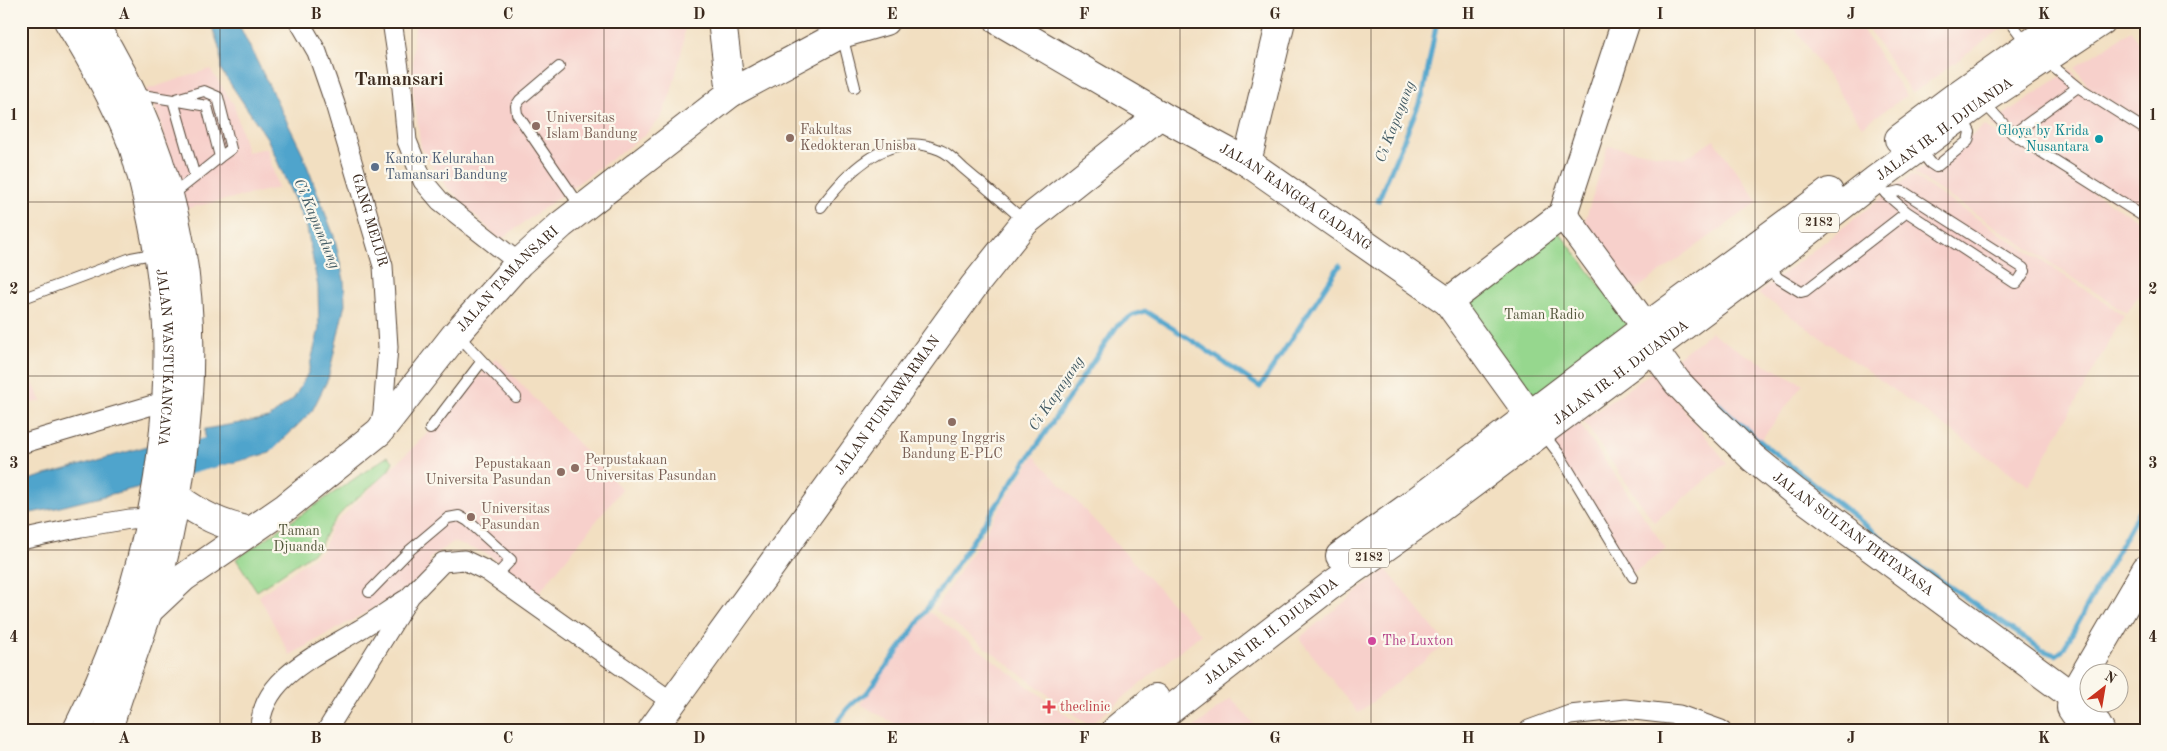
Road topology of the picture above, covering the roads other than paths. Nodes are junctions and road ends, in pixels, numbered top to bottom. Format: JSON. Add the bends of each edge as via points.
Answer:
{"nodes":[{"id":1,"x":68,"y":21,"type":"edge"},
{"id":2,"x":92,"y":21,"type":"edge"},
{"id":3,"x":299,"y":21,"type":"edge"},
{"id":4,"x":392,"y":21,"type":"edge"},
{"id":5,"x":885,"y":21,"type":"edge"},
{"id":6,"x":999,"y":21,"type":"edge"},
{"id":7,"x":1281,"y":21,"type":"edge"},
{"id":8,"x":1626,"y":21,"type":"edge"},
{"id":9,"x":2010,"y":21,"type":"edge"},
{"id":10,"x":2062,"y":21,"type":"edge"},
{"id":11,"x":2102,"y":21,"type":"edge"},
{"id":12,"x":723,"y":32,"type":"edge"},
{"id":13,"x":841,"y":34,"type":"junction"},
{"id":14,"x":2036,"y":52,"type":"junction"},
{"id":15,"x":559,"y":67,"type":"dead end"},
{"id":16,"x":767,"y":73,"type":"junction"},
{"id":17,"x":855,"y":87,"type":"dead end"},
{"id":18,"x":2078,"y":87,"type":"junction"},
{"id":19,"x":730,"y":93,"type":"junction"},
{"id":20,"x":132,"y":94,"type":"junction"},
{"id":21,"x":173,"y":100,"type":"junction"},
{"id":22,"x":1972,"y":108,"type":"junction"},
{"id":23,"x":1160,"y":115,"type":"junction"},
{"id":24,"x":2146,"y":130,"type":"edge"},
{"id":25,"x":2013,"y":134,"type":"junction"},
{"id":26,"x":220,"y":157,"type":"junction"},
{"id":27,"x":1247,"y":162,"type":"junction"},
{"id":28,"x":148,"y":165,"type":"junction"},
{"id":29,"x":195,"y":177,"type":"junction"},
{"id":30,"x":1884,"y":191,"type":"junction"},
{"id":31,"x":169,"y":198,"type":"junction"},
{"id":32,"x":822,"y":207,"type":"dead end"},
{"id":33,"x":582,"y":209,"type":"junction"},
{"id":34,"x":1907,"y":212,"type":"junction"},
{"id":35,"x":1563,"y":214,"type":"junction"},
{"id":36,"x":2146,"y":218,"type":"edge"},
{"id":37,"x":1025,"y":222,"type":"junction"},
{"id":38,"x":170,"y":251,"type":"junction"},
{"id":39,"x":519,"y":263,"type":"junction"},
{"id":40,"x":1772,"y":271,"type":"junction"},
{"id":41,"x":21,"y":299,"type":"edge"},
{"id":42,"x":1448,"y":302,"type":"junction"},
{"id":43,"x":456,"y":334,"type":"junction"},
{"id":44,"x":1650,"y":338,"type":"junction"},
{"id":45,"x":482,"y":361,"type":"junction"},
{"id":46,"x":516,"y":397,"type":"dead end"},
{"id":47,"x":172,"y":414,"type":"junction"},
{"id":48,"x":1535,"y":423,"type":"junction"},
{"id":49,"x":430,"y":429,"type":"dead end"},
{"id":50,"x":379,"y":432,"type":"junction"},
{"id":51,"x":21,"y":444,"type":"edge"},
{"id":52,"x":165,"y":500,"type":"junction"},
{"id":53,"x":251,"y":531,"type":"junction"},
{"id":54,"x":21,"y":540,"type":"edge"},
{"id":55,"x":2146,"y":569,"type":"edge"},
{"id":56,"x":495,"y":577,"type":"junction"},
{"id":57,"x":1633,"y":577,"type":"dead end"},
{"id":58,"x":369,"y":592,"type":"dead end"},
{"id":59,"x":410,"y":596,"type":"junction"},
{"id":60,"x":150,"y":609,"type":"junction"},
{"id":61,"x":119,"y":662,"type":"junction"},
{"id":62,"x":1193,"y":679,"type":"junction"},
{"id":63,"x":2072,"y":696,"type":"junction"},
{"id":64,"x":672,"y":702,"type":"junction"},
{"id":65,"x":77,"y":730,"type":"edge"},
{"id":66,"x":108,"y":730,"type":"edge"},
{"id":67,"x":260,"y":730,"type":"edge"},
{"id":68,"x":327,"y":730,"type":"edge"},
{"id":69,"x":652,"y":730,"type":"edge"},
{"id":70,"x":1116,"y":730,"type":"edge"},
{"id":71,"x":1144,"y":730,"type":"edge"},
{"id":72,"x":1529,"y":730,"type":"edge"},
{"id":73,"x":1721,"y":730,"type":"edge"},
{"id":74,"x":2083,"y":730,"type":"edge"},
{"id":75,"x":2100,"y":730,"type":"edge"}],
"edges":[{"from":1,"to":28,"type":"main road","name":"JALAN WASTUKANCANA","via":[[95,64],[132,143]]},
{"from":2,"to":20,"type":"main road","name":"JALAN WASTUKANCANA"},
{"from":3,"to":50,"type":"street","name":"GANG MELUR","via":[[320,61],[383,266],[388,347]]},
{"from":4,"to":39,"type":"street","via":[[407,141],[423,181],[440,201]]},
{"from":5,"to":13,"type":"main road","name":"JALAN TAMANSARI"},
{"from":6,"to":23,"type":"main road","name":"JALAN RANGGA GADANG"},
{"from":7,"to":27,"type":"main road"},
{"from":8,"to":35,"type":"main road"},
{"from":9,"to":14,"type":"lane"},
{"from":10,"to":14,"type":"main road","name":"JALAN IR. H. DJUANDA","number":"2182"},
{"from":11,"to":14,"type":"main road","name":"JALAN IR. H. DJUANDA","number":"2182"},
{"from":12,"to":16,"type":"main road"},
{"from":12,"to":19,"type":"main road"},
{"from":13,"to":16,"type":"main road","name":"JALAN TAMANSARI"},
{"from":13,"to":17,"type":"lane"},
{"from":14,"to":18,"type":"lane"},
{"from":14,"to":22,"type":"main road","name":"JALAN IR. H. DJUANDA","number":"2182"},
{"from":14,"to":44,"type":"main road","name":"JALAN IR. H. DJUANDA","number":"2182","via":[[1952,99],[1794,219]]},
{"from":15,"to":33,"type":"lane","via":[[520,100],[516,106],[517,114]]},
{"from":16,"to":19,"type":"main road","name":"JALAN TAMANSARI"},
{"from":18,"to":24,"type":"lane"},
{"from":18,"to":25,"type":"lane"},
{"from":19,"to":33,"type":"main road","name":"JALAN TAMANSARI"},
{"from":20,"to":21,"type":"lane"},
{"from":20,"to":28,"type":"main road","name":"JALAN WASTUKANCANA","via":[[152,138]]},
{"from":21,"to":26,"type":"lane","via":[[207,106]]},
{"from":21,"to":26,"type":"lane","via":[[204,91],[218,97],[231,149]]},
{"from":21,"to":29,"type":"lane"},
{"from":22,"to":25,"type":"lane"},
{"from":22,"to":30,"type":"main road","name":"JALAN IR. H. DJUANDA","number":"2182","via":[[1918,148]]},
{"from":23,"to":27,"type":"main road","name":"JALAN RANGGA GADANG"},
{"from":23,"to":37,"type":"main road","name":"JALAN PURNAWARMAN"},
{"from":25,"to":36,"type":"lane"},
{"from":26,"to":29,"type":"lane"},
{"from":27,"to":42,"type":"main road","name":"JALAN RANGGA GADANG"},
{"from":28,"to":31,"type":"main road","name":"JALAN WASTUKANCANA"},
{"from":28,"to":38,"type":"main road","name":"JALAN WASTUKANCANA","via":[[151,211]]},
{"from":29,"to":31,"type":"lane"},
{"from":30,"to":34,"type":"lane"},
{"from":30,"to":34,"type":"lane","via":[[1904,192],[2025,271],[2018,283]]},
{"from":30,"to":40,"type":"main road","name":"JALAN IR. H. DJUANDA","number":"2182"},
{"from":31,"to":38,"type":"main road","name":"JALAN WASTUKANCANA"},
{"from":32,"to":37,"type":"lane","via":[[838,184],[876,154],[901,143],[923,144],[942,150]]},
{"from":33,"to":39,"type":"main road","name":"JALAN TAMANSARI"},
{"from":34,"to":40,"type":"lane","via":[[1805,291],[1801,292]]},
{"from":35,"to":42,"type":"main road"},
{"from":35,"to":44,"type":"main road","name":"JALAN SULTAN TIRTAYASA"},
{"from":37,"to":64,"type":"main road","name":"JALAN PURNAWARMAN","via":[[974,286]]},
{"from":38,"to":41,"type":"lane","via":[[131,258]]},
{"from":38,"to":47,"type":"main road","name":"JALAN WASTUKANCANA","via":[[167,325]]},
{"from":39,"to":43,"type":"main road","name":"JALAN TAMANSARI"},
{"from":40,"to":44,"type":"main road","name":"JALAN IR. H. DJUANDA","number":"2182"},
{"from":42,"to":48,"type":"main road","name":"JALAN RANGGA GADANG"},
{"from":43,"to":45,"type":"lane"},
{"from":43,"to":50,"type":"main road","name":"JALAN TAMANSARI"},
{"from":44,"to":48,"type":"main road","name":"JALAN IR. H. DJUANDA","number":"2182"},
{"from":44,"to":63,"type":"main road","name":"JALAN SULTAN TIRTAYASA","via":[[1677,382],[1753,458]]},
{"from":45,"to":46,"type":"lane"},
{"from":45,"to":49,"type":"lane"},
{"from":47,"to":51,"type":"street"},
{"from":47,"to":52,"type":"main road","name":"JALAN WASTUKANCANA"},
{"from":48,"to":57,"type":"lane","via":[[1559,454]]},
{"from":48,"to":62,"type":"main road","name":"JALAN IR. H. DJUANDA","number":"2182","via":[[1424,520]]},
{"from":50,"to":53,"type":"main road","name":"JALAN TAMANSARI"},
{"from":52,"to":53,"type":"main road","via":[[228,526]]},
{"from":52,"to":54,"type":"street","via":[[130,519]]},
{"from":52,"to":60,"type":"main road","name":"JALAN WASTUKANCANA","via":[[163,562]]},
{"from":52,"to":61,"type":"main road","name":"JALAN WASTUKANCANA","via":[[143,554]]},
{"from":53,"to":60,"type":"main road","name":"JALAN TAMANSARI","via":[[183,578]]},
{"from":55,"to":63,"type":"main road"},
{"from":56,"to":58,"type":"lane","via":[[511,560],[459,516],[448,518]]},
{"from":56,"to":59,"type":"street","via":[[464,560],[443,562]]},
{"from":56,"to":64,"type":"street"},
{"from":59,"to":67,"type":"street","via":[[294,668],[266,702],[260,717]]},
{"from":59,"to":68,"type":"street"},
{"from":60,"to":61,"type":"main road","name":"JALAN WASTUKANCANA"},
{"from":61,"to":65,"type":"main road","name":"JALAN WASTUKANCANA"},
{"from":61,"to":66,"type":"main road","name":"JALAN WASTUKANCANA"},
{"from":62,"to":70,"type":"main road","name":"JALAN IR. H. DJUANDA","number":"2182"},
{"from":62,"to":71,"type":"main road","name":"JALAN IR. H. DJUANDA","number":"2182"},
{"from":63,"to":74,"type":"main road","via":[[2071,708]]},
{"from":63,"to":75,"type":"main road","name":"JALAN SULTAN TIRTAYASA","via":[[2083,701]]},
{"from":64,"to":69,"type":"main road","name":"JALAN PURNAWARMAN"},
{"from":72,"to":73,"type":"street","via":[[1570,715],[1625,709],[1679,715]]}]}
